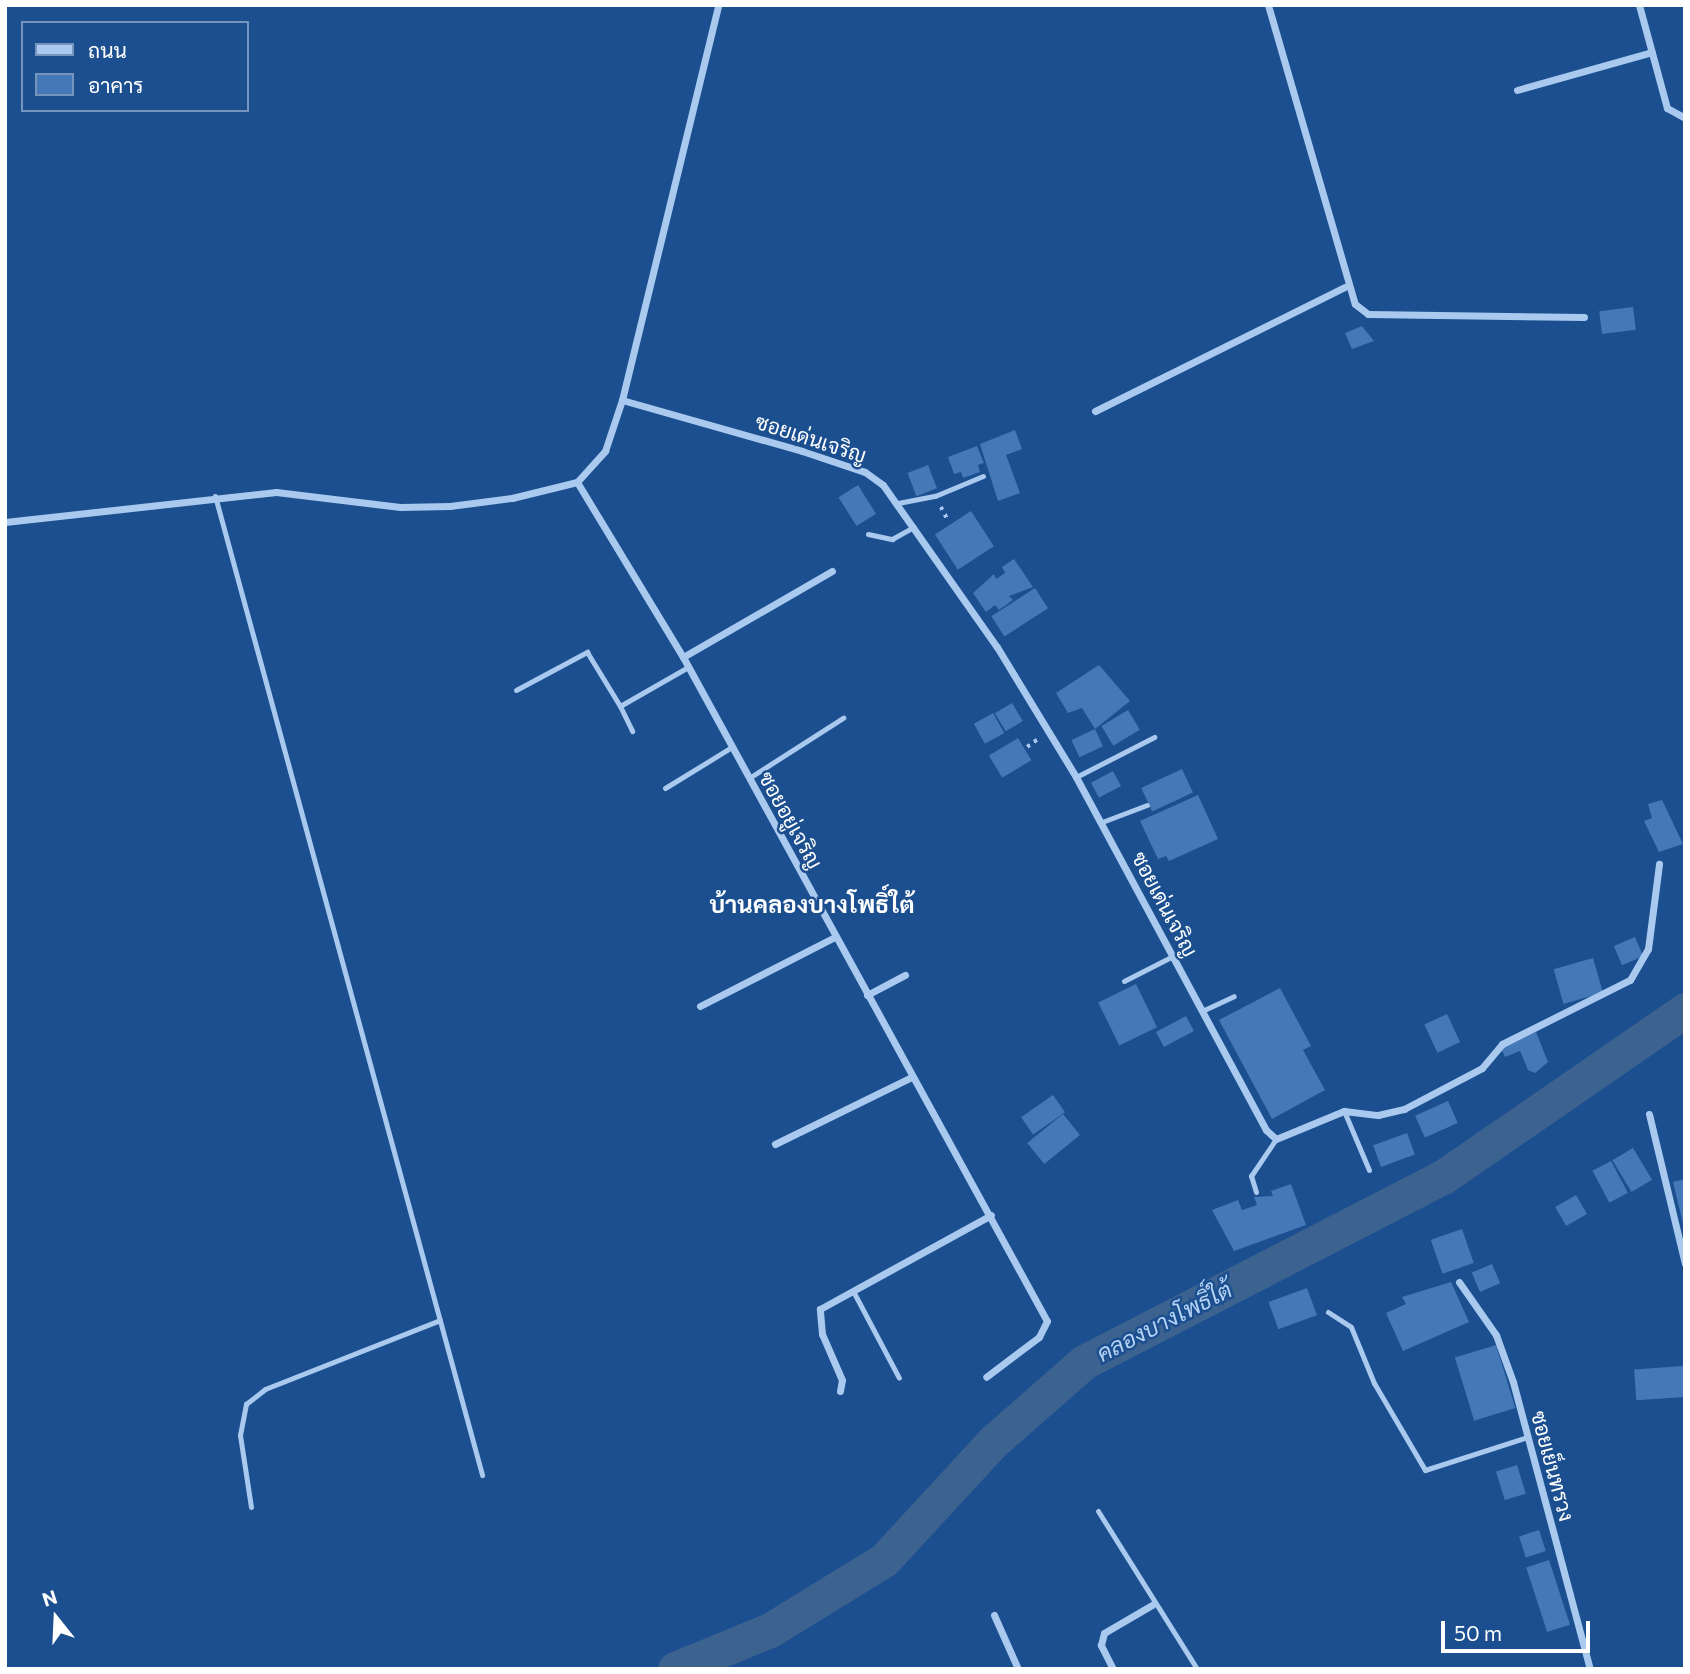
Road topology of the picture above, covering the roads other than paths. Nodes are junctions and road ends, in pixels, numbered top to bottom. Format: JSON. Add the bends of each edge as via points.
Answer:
{"nodes":[{"id":1,"x":718,"y":5,"type":"edge"},
{"id":2,"x":1268,"y":5,"type":"edge"},
{"id":3,"x":1639,"y":5,"type":"edge"},
{"id":4,"x":1652,"y":52,"type":"junction"},
{"id":5,"x":1517,"y":90,"type":"dead end"},
{"id":6,"x":1685,"y":118,"type":"edge"},
{"id":7,"x":1345,"y":287,"type":"junction"},
{"id":8,"x":1584,"y":317,"type":"dead end"},
{"id":9,"x":622,"y":400,"type":"junction"},
{"id":10,"x":1095,"y":411,"type":"dead end"},
{"id":11,"x":983,"y":476,"type":"dead end"},
{"id":12,"x":577,"y":482,"type":"junction"},
{"id":13,"x":215,"y":496,"type":"junction"},
{"id":14,"x":898,"y":503,"type":"junction"},
{"id":15,"x":5,"y":522,"type":"edge"},
{"id":16,"x":914,"y":527,"type":"junction"},
{"id":17,"x":868,"y":534,"type":"dead end"},
{"id":18,"x":832,"y":571,"type":"dead end"},
{"id":19,"x":683,"y":657,"type":"junction"},
{"id":20,"x":688,"y":667,"type":"junction"},
{"id":21,"x":516,"y":690,"type":"dead end"},
{"id":22,"x":620,"y":706,"type":"junction"},
{"id":23,"x":843,"y":718,"type":"dead end"},
{"id":24,"x":632,"y":731,"type":"dead end"},
{"id":25,"x":1154,"y":737,"type":"dead end"},
{"id":26,"x":732,"y":747,"type":"junction"},
{"id":27,"x":1076,"y":777,"type":"junction"},
{"id":28,"x":749,"y":778,"type":"junction"},
{"id":29,"x":665,"y":788,"type":"dead end"},
{"id":30,"x":1147,"y":804,"type":"dead end"},
{"id":31,"x":1102,"y":822,"type":"junction"},
{"id":32,"x":1659,"y":864,"type":"dead end"},
{"id":33,"x":835,"y":937,"type":"junction"},
{"id":34,"x":1173,"y":956,"type":"junction"},
{"id":35,"x":905,"y":975,"type":"dead end"},
{"id":36,"x":1124,"y":981,"type":"dead end"},
{"id":37,"x":867,"y":995,"type":"junction"},
{"id":38,"x":1234,"y":996,"type":"dead end"},
{"id":39,"x":700,"y":1006,"type":"dead end"},
{"id":40,"x":1202,"y":1012,"type":"junction"},
{"id":41,"x":912,"y":1077,"type":"junction"},
{"id":42,"x":1344,"y":1111,"type":"junction"},
{"id":43,"x":1649,"y":1114,"type":"dead end"},
{"id":44,"x":1276,"y":1139,"type":"junction"},
{"id":45,"x":775,"y":1144,"type":"dead end"},
{"id":46,"x":1369,"y":1170,"type":"dead end"},
{"id":47,"x":1256,"y":1192,"type":"dead end"},
{"id":48,"x":991,"y":1215,"type":"junction"},
{"id":49,"x":1685,"y":1264,"type":"edge"},
{"id":50,"x":1459,"y":1282,"type":"dead end"},
{"id":51,"x":853,"y":1292,"type":"junction"},
{"id":52,"x":1328,"y":1311,"type":"dead end"},
{"id":53,"x":440,"y":1320,"type":"junction"},
{"id":54,"x":986,"y":1377,"type":"dead end"},
{"id":55,"x":899,"y":1378,"type":"dead end"},
{"id":56,"x":840,"y":1391,"type":"dead end"},
{"id":57,"x":1528,"y":1437,"type":"junction"},
{"id":58,"x":482,"y":1475,"type":"dead end"},
{"id":59,"x":251,"y":1507,"type":"dead end"},
{"id":60,"x":1098,"y":1510,"type":"dead end"},
{"id":61,"x":1152,"y":1605,"type":"junction"},
{"id":62,"x":994,"y":1615,"type":"dead end"},
{"id":63,"x":1018,"y":1669,"type":"edge"},
{"id":64,"x":1113,"y":1669,"type":"edge"},
{"id":65,"x":1197,"y":1669,"type":"edge"},
{"id":66,"x":1590,"y":1669,"type":"edge"}],
"edges":[{"from":1,"to":9,"type":"street"},
{"from":2,"to":7,"type":"street"},
{"from":3,"to":4,"type":"street"},
{"from":4,"to":5,"type":"street"},
{"from":4,"to":6,"type":"street","via":[[1667,108]]},
{"from":7,"to":8,"type":"street","via":[[1368,314]]},
{"from":7,"to":10,"type":"street"},
{"from":9,"to":12,"type":"street","via":[[605,451]]},
{"from":9,"to":14,"type":"street","name":"ซอยเด่นเจริญ","via":[[865,472]]},
{"from":11,"to":14,"type":"lane","via":[[935,496]]},
{"from":12,"to":13,"type":"street","via":[[512,498],[450,506],[400,507],[276,492]]},
{"from":12,"to":19,"type":"street","name":"ซอยอยู่เจริญ"},
{"from":13,"to":15,"type":"street"},
{"from":13,"to":53,"type":"lane"},
{"from":14,"to":16,"type":"street","name":"ซอยเด่นเจริญ"},
{"from":16,"to":17,"type":"lane","via":[[892,540]]},
{"from":16,"to":27,"type":"street","name":"ซอยเด่นเจริญ","via":[[997,648]]},
{"from":18,"to":19,"type":"street"},
{"from":19,"to":20,"type":"street","name":"ซอยอยู่เจริญ"},
{"from":20,"to":22,"type":"lane"},
{"from":20,"to":26,"type":"street","name":"ซอยอยู่เจริญ"},
{"from":21,"to":22,"type":"lane","via":[[587,652]]},
{"from":22,"to":24,"type":"lane"},
{"from":23,"to":28,"type":"lane"},
{"from":25,"to":27,"type":"lane"},
{"from":26,"to":28,"type":"street","name":"ซอยอยู่เจริญ"},
{"from":26,"to":29,"type":"lane"},
{"from":27,"to":31,"type":"street","name":"ซอยเด่นเจริญ"},
{"from":28,"to":33,"type":"street","name":"ซอยอยู่เจริญ"},
{"from":30,"to":31,"type":"lane"},
{"from":31,"to":34,"type":"street","name":"ซอยเด่นเจริญ"},
{"from":32,"to":42,"type":"street","via":[[1648,949],[1630,980],[1502,1044],[1482,1068],[1404,1109],[1378,1115]]},
{"from":33,"to":37,"type":"street","name":"ซอยอยู่เจริญ"},
{"from":33,"to":39,"type":"street"},
{"from":34,"to":36,"type":"lane"},
{"from":34,"to":40,"type":"street","name":"ซอยเด่นเจริญ"},
{"from":35,"to":37,"type":"street"},
{"from":37,"to":41,"type":"street","name":"ซอยอยู่เจริญ"},
{"from":38,"to":40,"type":"lane"},
{"from":40,"to":44,"type":"street","name":"ซอยเด่นเจริญ","via":[[1266,1130]]},
{"from":41,"to":45,"type":"street"},
{"from":41,"to":48,"type":"street","name":"ซอยอยู่เจริญ"},
{"from":42,"to":44,"type":"street"},
{"from":42,"to":46,"type":"lane"},
{"from":43,"to":49,"type":"street"},
{"from":44,"to":47,"type":"lane","via":[[1251,1176]]},
{"from":48,"to":51,"type":"street"},
{"from":48,"to":54,"type":"street","name":"ซอยอยู่เจริญ","via":[[1047,1321],[1039,1336]]},
{"from":50,"to":57,"type":"street","name":"ซอยเย็นทรวง","via":[[1496,1335]]},
{"from":51,"to":55,"type":"lane"},
{"from":51,"to":56,"type":"street","via":[[820,1309],[818,1319],[840,1371]]},
{"from":52,"to":57,"type":"lane","via":[[1351,1326],[1374,1383],[1424,1470]]},
{"from":53,"to":58,"type":"lane"},
{"from":53,"to":59,"type":"lane","via":[[265,1389],[246,1404],[240,1435]]},
{"from":57,"to":66,"type":"street","name":"ซอยเย็นทรวง"},
{"from":60,"to":61,"type":"lane"},
{"from":61,"to":64,"type":"street","via":[[1104,1633],[1101,1646]]},
{"from":61,"to":65,"type":"lane"},
{"from":62,"to":63,"type":"street"}]}
